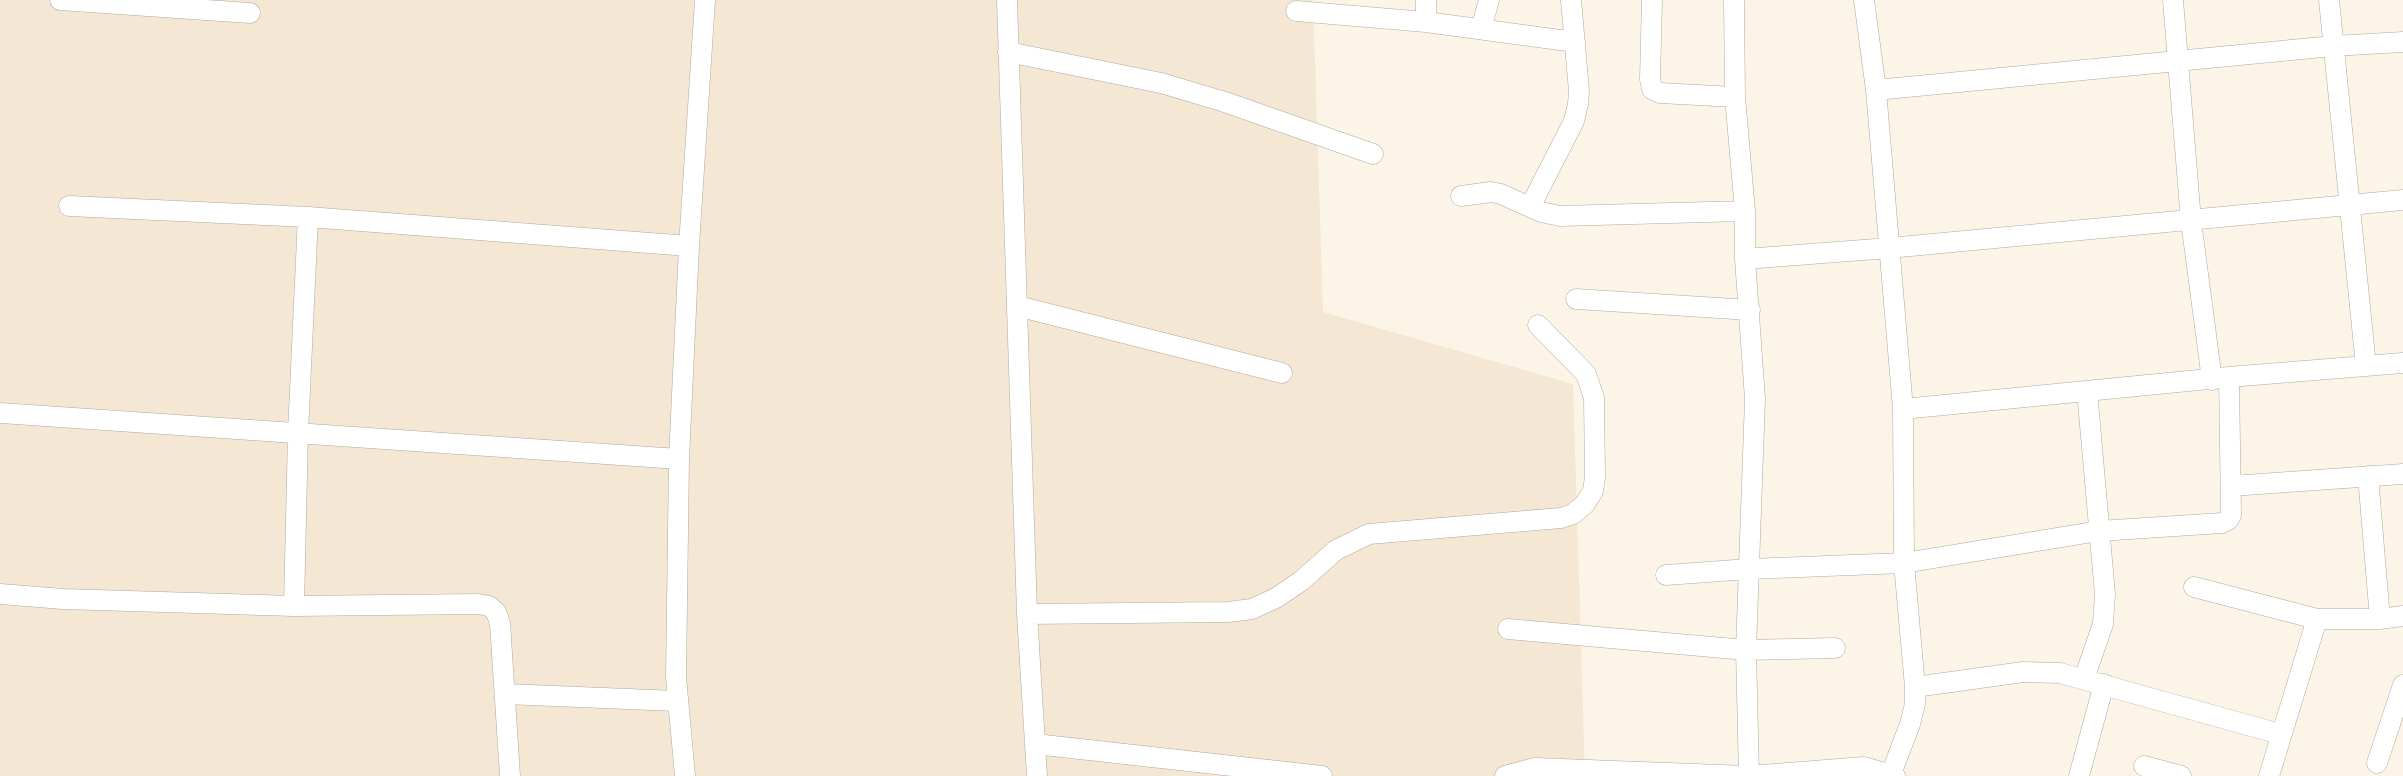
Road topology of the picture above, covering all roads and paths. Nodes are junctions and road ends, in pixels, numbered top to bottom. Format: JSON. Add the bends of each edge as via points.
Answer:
{"nodes":[{"id":1,"x":60,"y":0,"type":"edge"},
{"id":2,"x":704,"y":0,"type":"edge"},
{"id":3,"x":1007,"y":0,"type":"edge"},
{"id":4,"x":1426,"y":0,"type":"edge"},
{"id":5,"x":1489,"y":0,"type":"edge"},
{"id":6,"x":1571,"y":0,"type":"edge"},
{"id":7,"x":1652,"y":0,"type":"edge"},
{"id":8,"x":1734,"y":0,"type":"edge"},
{"id":9,"x":1864,"y":0,"type":"edge"},
{"id":10,"x":2173,"y":0,"type":"edge"},
{"id":11,"x":2329,"y":0,"type":"edge"},
{"id":12,"x":1296,"y":11,"type":"dead end"},
{"id":13,"x":250,"y":14,"type":"dead end"},
{"id":14,"x":1426,"y":22,"type":"junction"},
{"id":15,"x":1481,"y":29,"type":"junction"},
{"id":16,"x":1575,"y":42,"type":"junction"},
{"id":17,"x":2403,"y":42,"type":"edge"},
{"id":18,"x":2333,"y":46,"type":"junction"},
{"id":19,"x":1008,"y":52,"type":"junction"},
{"id":20,"x":2180,"y":62,"type":"junction"},
{"id":21,"x":1876,"y":90,"type":"junction"},
{"id":22,"x":1735,"y":97,"type":"junction"},
{"id":23,"x":1373,"y":154,"type":"dead end"},
{"id":24,"x":1461,"y":196,"type":"dead end"},
{"id":25,"x":2403,"y":200,"type":"edge"},
{"id":26,"x":70,"y":206,"type":"dead end"},
{"id":27,"x":2349,"y":206,"type":"junction"},
{"id":28,"x":1530,"y":207,"type":"junction"},
{"id":29,"x":1745,"y":211,"type":"junction"},
{"id":30,"x":308,"y":217,"type":"junction"},
{"id":31,"x":2191,"y":221,"type":"junction"},
{"id":32,"x":689,"y":246,"type":"junction"},
{"id":33,"x":1889,"y":248,"type":"junction"},
{"id":34,"x":1746,"y":259,"type":"junction"},
{"id":35,"x":1576,"y":298,"type":"dead end"},
{"id":36,"x":1017,"y":306,"type":"junction"},
{"id":37,"x":1750,"y":310,"type":"junction"},
{"id":38,"x":1538,"y":325,"type":"dead end"},
{"id":39,"x":2403,"y":363,"type":"edge"},
{"id":40,"x":2366,"y":366,"type":"junction"},
{"id":41,"x":1282,"y":373,"type":"dead end"},
{"id":42,"x":2221,"y":378,"type":"junction"},
{"id":43,"x":2087,"y":391,"type":"junction"},
{"id":44,"x":1903,"y":409,"type":"junction"},
{"id":45,"x":0,"y":413,"type":"edge"},
{"id":46,"x":298,"y":433,"type":"junction"},
{"id":47,"x":680,"y":458,"type":"junction"},
{"id":48,"x":2403,"y":474,"type":"edge"},
{"id":49,"x":2368,"y":476,"type":"junction"},
{"id":50,"x":2231,"y":486,"type":"junction"},
{"id":51,"x":2099,"y":531,"type":"junction"},
{"id":52,"x":1904,"y":563,"type":"junction"},
{"id":53,"x":1749,"y":569,"type":"junction"},
{"id":54,"x":1666,"y":575,"type":"dead end"},
{"id":55,"x":2194,"y":588,"type":"dead end"},
{"id":56,"x":0,"y":594,"type":"edge"},
{"id":57,"x":294,"y":606,"type":"junction"},
{"id":58,"x":1027,"y":614,"type":"junction"},
{"id":59,"x":2403,"y":616,"type":"edge"},
{"id":60,"x":2317,"y":619,"type":"junction"},
{"id":61,"x":2380,"y":619,"type":"junction"},
{"id":62,"x":1508,"y":629,"type":"dead end"},
{"id":63,"x":1835,"y":648,"type":"dead end"},
{"id":64,"x":1746,"y":650,"type":"junction"},
{"id":65,"x":2084,"y":679,"type":"junction"},
{"id":66,"x":2104,"y":684,"type":"junction"},
{"id":67,"x":2403,"y":685,"type":"edge"},
{"id":68,"x":1916,"y":687,"type":"junction"},
{"id":69,"x":505,"y":694,"type":"junction"},
{"id":70,"x":677,"y":701,"type":"junction"},
{"id":71,"x":2280,"y":734,"type":"junction"},
{"id":72,"x":1036,"y":744,"type":"junction"},
{"id":73,"x":2377,"y":763,"type":"dead end"},
{"id":74,"x":2144,"y":766,"type":"dead end"},
{"id":75,"x":1851,"y":771,"type":"edge"},
{"id":76,"x":1893,"y":775,"type":"edge"},
{"id":77,"x":510,"y":776,"type":"edge"},
{"id":78,"x":686,"y":776,"type":"edge"},
{"id":79,"x":1037,"y":776,"type":"edge"},
{"id":80,"x":1322,"y":776,"type":"edge"},
{"id":81,"x":1505,"y":776,"type":"edge"},
{"id":82,"x":1748,"y":776,"type":"edge"},
{"id":83,"x":2079,"y":776,"type":"edge"},
{"id":84,"x":2182,"y":776,"type":"edge"},
{"id":85,"x":2268,"y":776,"type":"edge"}],
"edges":[{"from":1,"to":13,"type":"street"},
{"from":2,"to":32,"type":"street"},
{"from":3,"to":19,"type":"street"},
{"from":4,"to":14,"type":"street"},
{"from":5,"to":15,"type":"street"},
{"from":6,"to":16,"type":"street"},
{"from":7,"to":22,"type":"street","via":[[1652,90]]},
{"from":8,"to":22,"type":"street"},
{"from":9,"to":21,"type":"street"},
{"from":10,"to":20,"type":"street"},
{"from":11,"to":18,"type":"street"},
{"from":12,"to":14,"type":"street"},
{"from":14,"to":15,"type":"street"},
{"from":15,"to":16,"type":"street"},
{"from":16,"to":28,"type":"street","via":[[1579,91],[1574,121]]},
{"from":17,"to":18,"type":"street"},
{"from":18,"to":20,"type":"street"},
{"from":18,"to":27,"type":"street"},
{"from":19,"to":23,"type":"street","via":[[1161,82]]},
{"from":19,"to":36,"type":"street"},
{"from":20,"to":21,"type":"street"},
{"from":20,"to":31,"type":"street"},
{"from":21,"to":33,"type":"street"},
{"from":22,"to":29,"type":"street"},
{"from":24,"to":28,"type":"street","via":[[1491,192]]},
{"from":25,"to":27,"type":"street"},
{"from":26,"to":30,"type":"street"},
{"from":27,"to":31,"type":"street"},
{"from":27,"to":40,"type":"street"},
{"from":28,"to":29,"type":"street","via":[[1560,216]]},
{"from":29,"to":34,"type":"street"},
{"from":30,"to":32,"type":"street"},
{"from":30,"to":46,"type":"street"},
{"from":31,"to":33,"type":"street"},
{"from":31,"to":42,"type":"street"},
{"from":32,"to":47,"type":"street"},
{"from":33,"to":34,"type":"street"},
{"from":33,"to":44,"type":"street"},
{"from":34,"to":37,"type":"street"},
{"from":35,"to":37,"type":"street"},
{"from":36,"to":41,"type":"street"},
{"from":36,"to":58,"type":"street"},
{"from":37,"to":53,"type":"street","via":[[1755,428]]},
{"from":38,"to":58,"type":"street","via":[[1586,374],[1594,398],[1593,491],[1573,514],[1561,518],[1369,534],[1336,550],[1300,581],[1252,610]]},
{"from":39,"to":40,"type":"street"},
{"from":40,"to":42,"type":"street"},
{"from":42,"to":43,"type":"street"},
{"from":42,"to":50,"type":"street"},
{"from":43,"to":44,"type":"street"},
{"from":43,"to":51,"type":"street"},
{"from":44,"to":52,"type":"street"},
{"from":45,"to":46,"type":"street"},
{"from":46,"to":47,"type":"street"},
{"from":46,"to":57,"type":"street"},
{"from":47,"to":70,"type":"street","via":[[675,654]]},
{"from":48,"to":49,"type":"street"},
{"from":49,"to":50,"type":"street"},
{"from":49,"to":61,"type":"street"},
{"from":50,"to":51,"type":"street","via":[[2231,515],[2222,523]]},
{"from":51,"to":52,"type":"street"},
{"from":51,"to":65,"type":"street","via":[[2105,610]]},
{"from":52,"to":53,"type":"street"},
{"from":52,"to":68,"type":"street"},
{"from":53,"to":54,"type":"street"},
{"from":53,"to":64,"type":"street"},
{"from":55,"to":60,"type":"street"},
{"from":56,"to":57,"type":"street"},
{"from":57,"to":69,"type":"street","via":[[489,606],[500,622]]},
{"from":58,"to":72,"type":"street"},
{"from":59,"to":61,"type":"street"},
{"from":60,"to":61,"type":"street"},
{"from":60,"to":71,"type":"street"},
{"from":62,"to":64,"type":"street"},
{"from":63,"to":64,"type":"street"},
{"from":64,"to":82,"type":"street"},
{"from":65,"to":66,"type":"street"},
{"from":65,"to":68,"type":"street","via":[[2060,673],[2023,672]]},
{"from":66,"to":71,"type":"street"},
{"from":66,"to":83,"type":"street"},
{"from":67,"to":73,"type":"street"},
{"from":68,"to":76,"type":"street","via":[[1910,724]]},
{"from":69,"to":70,"type":"street"},
{"from":69,"to":77,"type":"street"},
{"from":70,"to":78,"type":"street"},
{"from":71,"to":85,"type":"street"},
{"from":72,"to":79,"type":"street"},
{"from":72,"to":80,"type":"street"},
{"from":74,"to":84,"type":"street"},
{"from":75,"to":76,"type":"street","via":[[1864,767]]},
{"from":75,"to":82,"type":"street"},
{"from":81,"to":82,"type":"street","via":[[1535,768]]}]}
